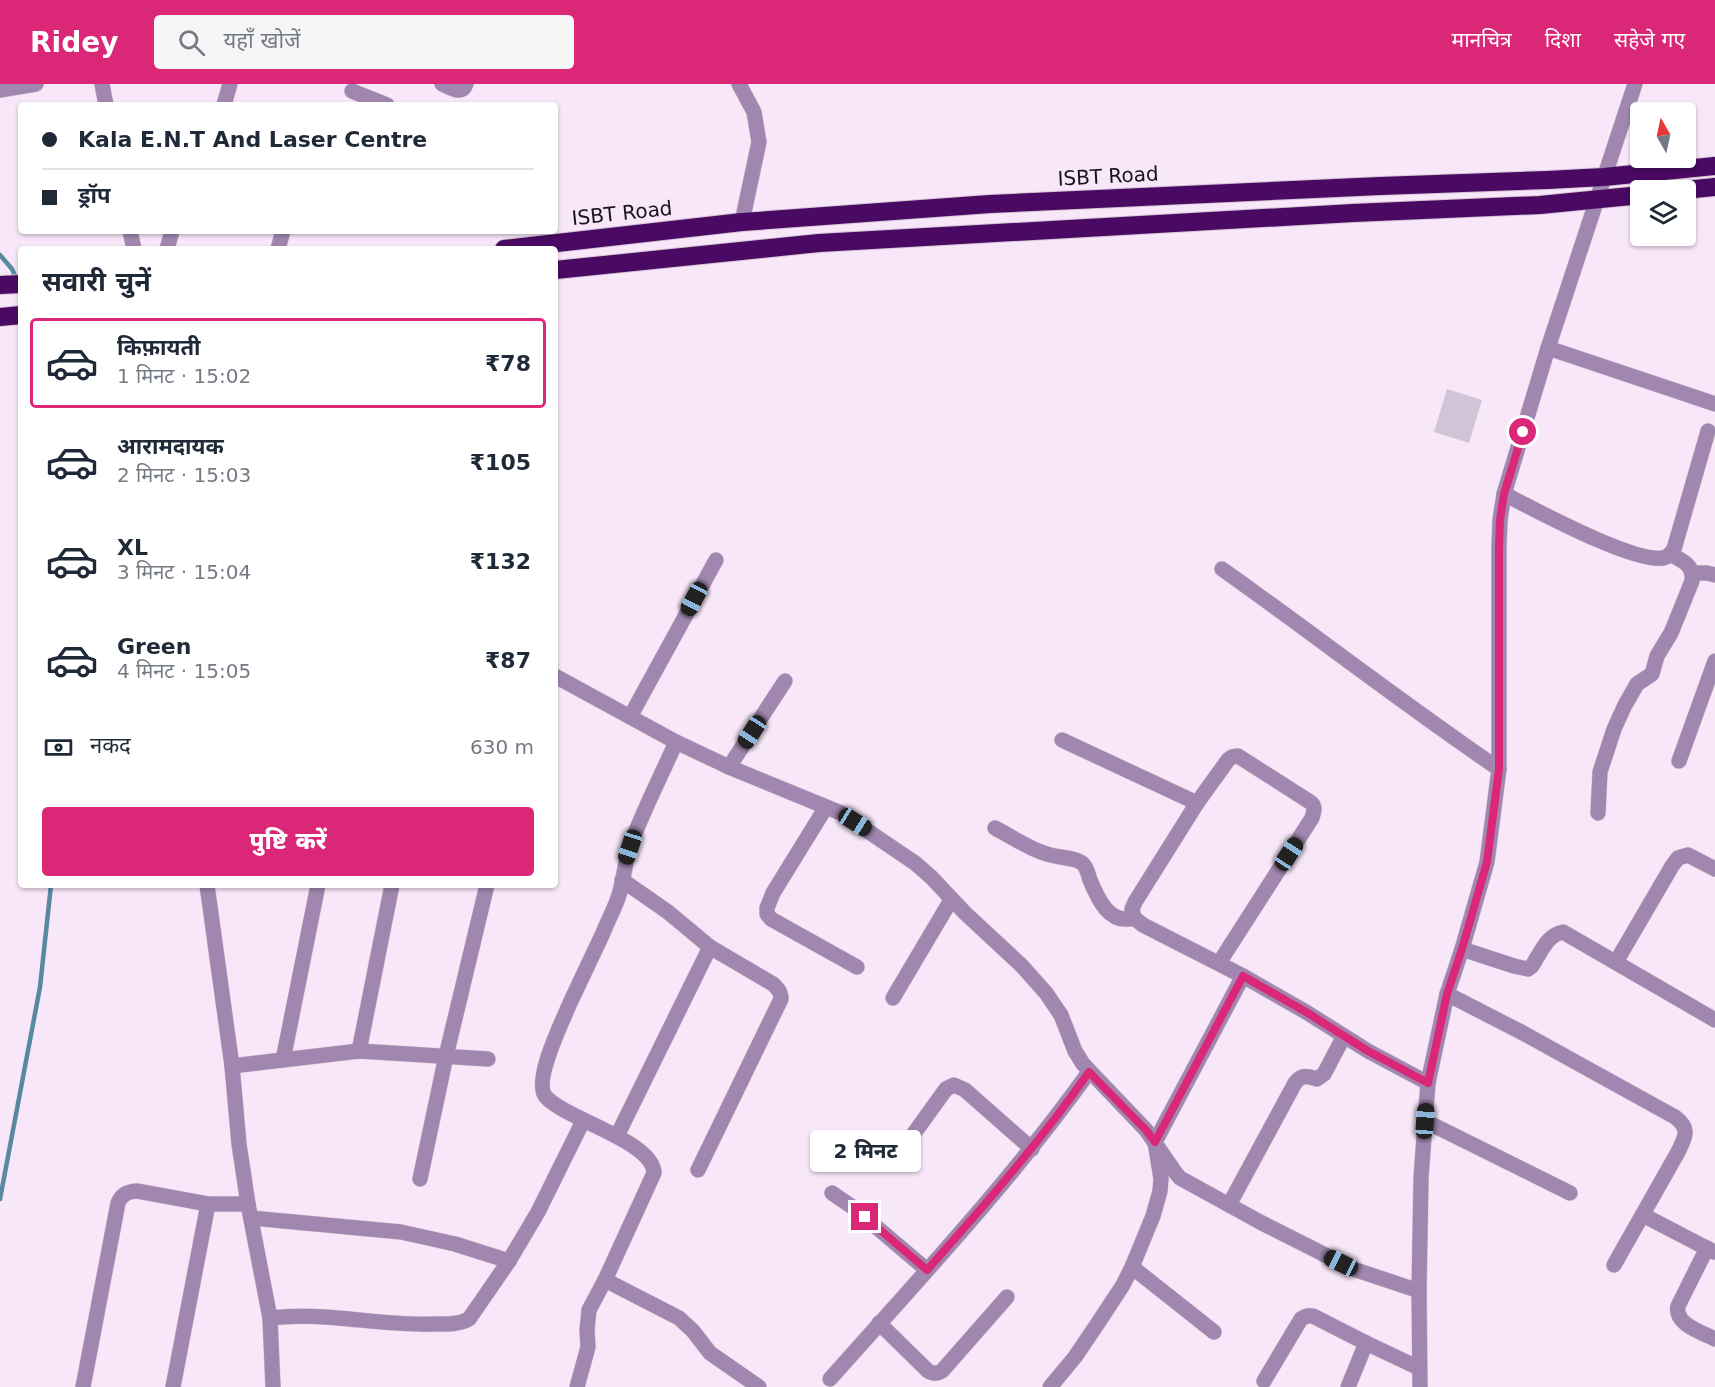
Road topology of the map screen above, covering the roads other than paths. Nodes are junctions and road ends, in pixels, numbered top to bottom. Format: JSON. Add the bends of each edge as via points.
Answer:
{"nodes":[{"id":1,"x":36,"y":84,"type":"edge"},
{"id":2,"x":102,"y":84,"type":"edge"},
{"id":3,"x":230,"y":84,"type":"edge"},
{"id":4,"x":442,"y":84,"type":"edge"},
{"id":5,"x":466,"y":84,"type":"edge"},
{"id":6,"x":739,"y":84,"type":"edge"},
{"id":7,"x":1635,"y":84,"type":"edge"},
{"id":8,"x":0,"y":90,"type":"edge"},
{"id":9,"x":351,"y":94,"type":"edge"},
{"id":10,"x":105,"y":102,"type":"edge"},
{"id":11,"x":225,"y":102,"type":"edge"},
{"id":12,"x":377,"y":102,"type":"edge"},
{"id":13,"x":1715,"y":166,"type":"edge"},
{"id":14,"x":1604,"y":177,"type":"junction"},
{"id":15,"x":1715,"y":187,"type":"edge"},
{"id":16,"x":1696,"y":189,"type":"edge"},
{"id":17,"x":1630,"y":196,"type":"edge"},
{"id":18,"x":1596,"y":199,"type":"junction"},
{"id":19,"x":742,"y":222,"type":"junction"},
{"id":20,"x":530,"y":246,"type":"edge"},
{"id":21,"x":558,"y":270,"type":"edge"},
{"id":22,"x":18,"y":284,"type":"edge"},
{"id":23,"x":0,"y":285,"type":"edge"},
{"id":24,"x":18,"y":315,"type":"edge"},
{"id":25,"x":0,"y":317,"type":"edge"},
{"id":26,"x":1548,"y":348,"type":"junction"},
{"id":27,"x":1715,"y":404,"type":"edge"},
{"id":28,"x":1708,"y":431,"type":"dead end"},
{"id":29,"x":1504,"y":494,"type":"junction"},
{"id":30,"x":1670,"y":554,"type":"junction"},
{"id":31,"x":716,"y":560,"type":"dead end"},
{"id":32,"x":1222,"y":569,"type":"dead end"},
{"id":33,"x":1693,"y":573,"type":"junction"},
{"id":34,"x":1715,"y":575,"type":"edge"},
{"id":35,"x":1715,"y":661,"type":"edge"},
{"id":36,"x":558,"y":678,"type":"edge"},
{"id":37,"x":785,"y":681,"type":"dead end"},
{"id":38,"x":630,"y":717,"type":"junction"},
{"id":39,"x":1062,"y":740,"type":"dead end"},
{"id":40,"x":676,"y":741,"type":"junction"},
{"id":41,"x":1679,"y":761,"type":"dead end"},
{"id":42,"x":729,"y":767,"type":"junction"},
{"id":43,"x":1499,"y":769,"type":"junction"},
{"id":44,"x":1197,"y":803,"type":"junction"},
{"id":45,"x":826,"y":807,"type":"junction"},
{"id":46,"x":1598,"y":813,"type":"dead end"},
{"id":47,"x":995,"y":828,"type":"dead end"},
{"id":48,"x":1715,"y":868,"type":"edge"},
{"id":49,"x":622,"y":880,"type":"junction"},
{"id":50,"x":207,"y":888,"type":"edge"},
{"id":51,"x":317,"y":888,"type":"edge"},
{"id":52,"x":391,"y":888,"type":"edge"},
{"id":53,"x":486,"y":888,"type":"edge"},
{"id":54,"x":951,"y":900,"type":"junction"},
{"id":55,"x":1134,"y":918,"type":"junction"},
{"id":56,"x":710,"y":947,"type":"junction"},
{"id":57,"x":1462,"y":949,"type":"junction"},
{"id":58,"x":1616,"y":962,"type":"junction"},
{"id":59,"x":1219,"y":963,"type":"junction"},
{"id":60,"x":857,"y":967,"type":"dead end"},
{"id":61,"x":1243,"y":976,"type":"junction"},
{"id":62,"x":1447,"y":994,"type":"junction"},
{"id":63,"x":893,"y":998,"type":"dead end"},
{"id":64,"x":1715,"y":1020,"type":"edge"},
{"id":65,"x":1344,"y":1035,"type":"junction"},
{"id":66,"x":359,"y":1051,"type":"junction"},
{"id":67,"x":446,"y":1056,"type":"junction"},
{"id":68,"x":488,"y":1059,"type":"dead end"},
{"id":69,"x":283,"y":1060,"type":"junction"},
{"id":70,"x":232,"y":1066,"type":"junction"},
{"id":71,"x":1089,"y":1072,"type":"junction"},
{"id":72,"x":1428,"y":1083,"type":"junction"},
{"id":73,"x":584,"y":1121,"type":"junction"},
{"id":74,"x":1425,"y":1121,"type":"junction"},
{"id":75,"x":617,"y":1136,"type":"junction"},
{"id":76,"x":1155,"y":1142,"type":"junction"},
{"id":77,"x":1032,"y":1149,"type":"junction"},
{"id":78,"x":897,"y":1157,"type":"dead end"},
{"id":79,"x":698,"y":1170,"type":"dead end"},
{"id":80,"x":420,"y":1179,"type":"dead end"},
{"id":81,"x":832,"y":1193,"type":"dead end"},
{"id":82,"x":1569,"y":1193,"type":"dead end"},
{"id":83,"x":208,"y":1204,"type":"junction"},
{"id":84,"x":1230,"y":1205,"type":"junction"},
{"id":85,"x":249,"y":1211,"type":"junction"},
{"id":86,"x":1643,"y":1215,"type":"junction"},
{"id":87,"x":1711,"y":1250,"type":"edge"},
{"id":88,"x":509,"y":1261,"type":"junction"},
{"id":89,"x":1614,"y":1265,"type":"dead end"},
{"id":90,"x":1132,"y":1267,"type":"junction"},
{"id":91,"x":927,"y":1270,"type":"junction"},
{"id":92,"x":605,"y":1280,"type":"junction"},
{"id":93,"x":1419,"y":1292,"type":"junction"},
{"id":94,"x":1007,"y":1297,"type":"dead end"},
{"id":95,"x":270,"y":1318,"type":"junction"},
{"id":96,"x":879,"y":1323,"type":"junction"},
{"id":97,"x":1214,"y":1332,"type":"dead end"},
{"id":98,"x":1715,"y":1340,"type":"edge"},
{"id":99,"x":1366,"y":1344,"type":"junction"},
{"id":100,"x":1419,"y":1368,"type":"junction"},
{"id":101,"x":830,"y":1379,"type":"dead end"},
{"id":102,"x":1264,"y":1381,"type":"dead end"},
{"id":103,"x":83,"y":1387,"type":"edge"},
{"id":104,"x":173,"y":1387,"type":"edge"},
{"id":105,"x":273,"y":1387,"type":"edge"},
{"id":106,"x":577,"y":1387,"type":"edge"},
{"id":107,"x":759,"y":1387,"type":"edge"},
{"id":108,"x":1050,"y":1387,"type":"edge"},
{"id":109,"x":1348,"y":1387,"type":"edge"},
{"id":110,"x":1420,"y":1387,"type":"edge"}],
"edges":[{"from":1,"to":8,"type":"street"},
{"from":2,"to":10,"type":"street"},
{"from":3,"to":11,"type":"street"},
{"from":4,"to":5,"type":"street","via":[[460,90]]},
{"from":6,"to":19,"type":"street","via":[[754,112],[759,142]]},
{"from":7,"to":14,"type":"street"},
{"from":9,"to":12,"type":"street"},
{"from":13,"to":14,"type":"highway","name":"ISBT Road"},
{"from":14,"to":18,"type":"street"},
{"from":14,"to":19,"type":"highway","name":"ISBT Road","via":[[990,204]]},
{"from":15,"to":16,"type":"highway"},
{"from":17,"to":18,"type":"highway"},
{"from":18,"to":21,"type":"highway","via":[[819,243]]},
{"from":18,"to":26,"type":"street"},
{"from":19,"to":20,"type":"highway","name":"ISBT Road"},
{"from":22,"to":23,"type":"highway"},
{"from":24,"to":25,"type":"highway"},
{"from":26,"to":27,"type":"street"},
{"from":26,"to":29,"type":"street"},
{"from":28,"to":30,"type":"street"},
{"from":29,"to":30,"type":"street","via":[[1635,554],[1663,558]]},
{"from":29,"to":43,"type":"street","via":[[1499,546]]},
{"from":30,"to":33,"type":"street"},
{"from":31,"to":38,"type":"street"},
{"from":32,"to":43,"type":"street"},
{"from":33,"to":34,"type":"street"},
{"from":33,"to":46,"type":"street","via":[[1652,674],[1637,684],[1614,729],[1600,772]]},
{"from":35,"to":41,"type":"street"},
{"from":36,"to":38,"type":"street"},
{"from":37,"to":42,"type":"street"},
{"from":38,"to":40,"type":"street"},
{"from":39,"to":44,"type":"street"},
{"from":40,"to":42,"type":"street"},
{"from":40,"to":49,"type":"street","via":[[630,847]]},
{"from":42,"to":45,"type":"street"},
{"from":43,"to":57,"type":"street","via":[[1487,862]]},
{"from":44,"to":55,"type":"street","via":[[1134,902]]},
{"from":44,"to":59,"type":"street","via":[[1228,760],[1238,756],[1314,806],[1312,818]]},
{"from":45,"to":54,"type":"street","via":[[870,831],[915,863]]},
{"from":45,"to":60,"type":"street","via":[[773,893],[767,914]]},
{"from":47,"to":55,"type":"street","via":[[1045,854],[1080,862],[1111,915],[1122,920]]},
{"from":48,"to":58,"type":"street","via":[[1688,855],[1678,858]]},
{"from":49,"to":56,"type":"street"},
{"from":49,"to":73,"type":"street","via":[[563,1019],[541,1087],[546,1097]]},
{"from":50,"to":70,"type":"street"},
{"from":51,"to":69,"type":"street"},
{"from":52,"to":66,"type":"street"},
{"from":53,"to":67,"type":"street"},
{"from":54,"to":63,"type":"street"},
{"from":54,"to":71,"type":"street","via":[[1022,966],[1055,1004],[1075,1051]]},
{"from":55,"to":59,"type":"street"},
{"from":56,"to":75,"type":"street"},
{"from":56,"to":79,"type":"street","via":[[773,984],[781,999]]},
{"from":57,"to":58,"type":"street","via":[[1528,969],[1550,938],[1563,932]]},
{"from":57,"to":62,"type":"street"},
{"from":58,"to":64,"type":"street"},
{"from":59,"to":61,"type":"street"},
{"from":61,"to":65,"type":"street"},
{"from":61,"to":76,"type":"street"},
{"from":62,"to":72,"type":"street"},
{"from":62,"to":86,"type":"street","via":[[1681,1121],[1685,1136]]},
{"from":65,"to":72,"type":"street"},
{"from":65,"to":84,"type":"street","via":[[1324,1074],[1317,1078],[1304,1075],[1295,1083]]},
{"from":66,"to":67,"type":"street"},
{"from":66,"to":69,"type":"street"},
{"from":67,"to":68,"type":"street"},
{"from":67,"to":80,"type":"street"},
{"from":69,"to":70,"type":"street"},
{"from":70,"to":85,"type":"street"},
{"from":71,"to":76,"type":"street"},
{"from":71,"to":77,"type":"street"},
{"from":72,"to":74,"type":"street"},
{"from":73,"to":75,"type":"street"},
{"from":73,"to":88,"type":"street"},
{"from":74,"to":82,"type":"street"},
{"from":74,"to":93,"type":"street"},
{"from":75,"to":92,"type":"street","via":[[652,1162],[654,1173]]},
{"from":76,"to":84,"type":"street","via":[[1180,1178]]},
{"from":76,"to":90,"type":"street","via":[[1160,1191],[1154,1216]]},
{"from":77,"to":78,"type":"street","via":[[965,1090],[954,1085],[946,1089]]},
{"from":77,"to":91,"type":"street"},
{"from":81,"to":91,"type":"street"},
{"from":83,"to":85,"type":"street"},
{"from":83,"to":103,"type":"street","via":[[136,1191],[122,1196]]},
{"from":83,"to":104,"type":"street"},
{"from":84,"to":93,"type":"street","via":[[1353,1269]]},
{"from":85,"to":88,"type":"street","via":[[401,1232]]},
{"from":85,"to":95,"type":"street"},
{"from":86,"to":87,"type":"street"},
{"from":86,"to":89,"type":"street"},
{"from":87,"to":98,"type":"street","via":[[1677,1313],[1681,1321]]},
{"from":88,"to":95,"type":"street","via":[[474,1313],[458,1323],[409,1325],[301,1315]]},
{"from":90,"to":97,"type":"street"},
{"from":90,"to":108,"type":"street","via":[[1075,1357]]},
{"from":91,"to":96,"type":"street"},
{"from":92,"to":106,"type":"street","via":[[589,1310],[588,1347]]},
{"from":92,"to":107,"type":"street","via":[[679,1318],[710,1353]]},
{"from":93,"to":100,"type":"street"},
{"from":94,"to":96,"type":"street","via":[[939,1373],[928,1371]]},
{"from":95,"to":105,"type":"street"},
{"from":96,"to":101,"type":"street"},
{"from":99,"to":100,"type":"street"},
{"from":99,"to":102,"type":"street","via":[[1313,1316],[1305,1316]]},
{"from":99,"to":109,"type":"street"},
{"from":100,"to":110,"type":"street"}]}
